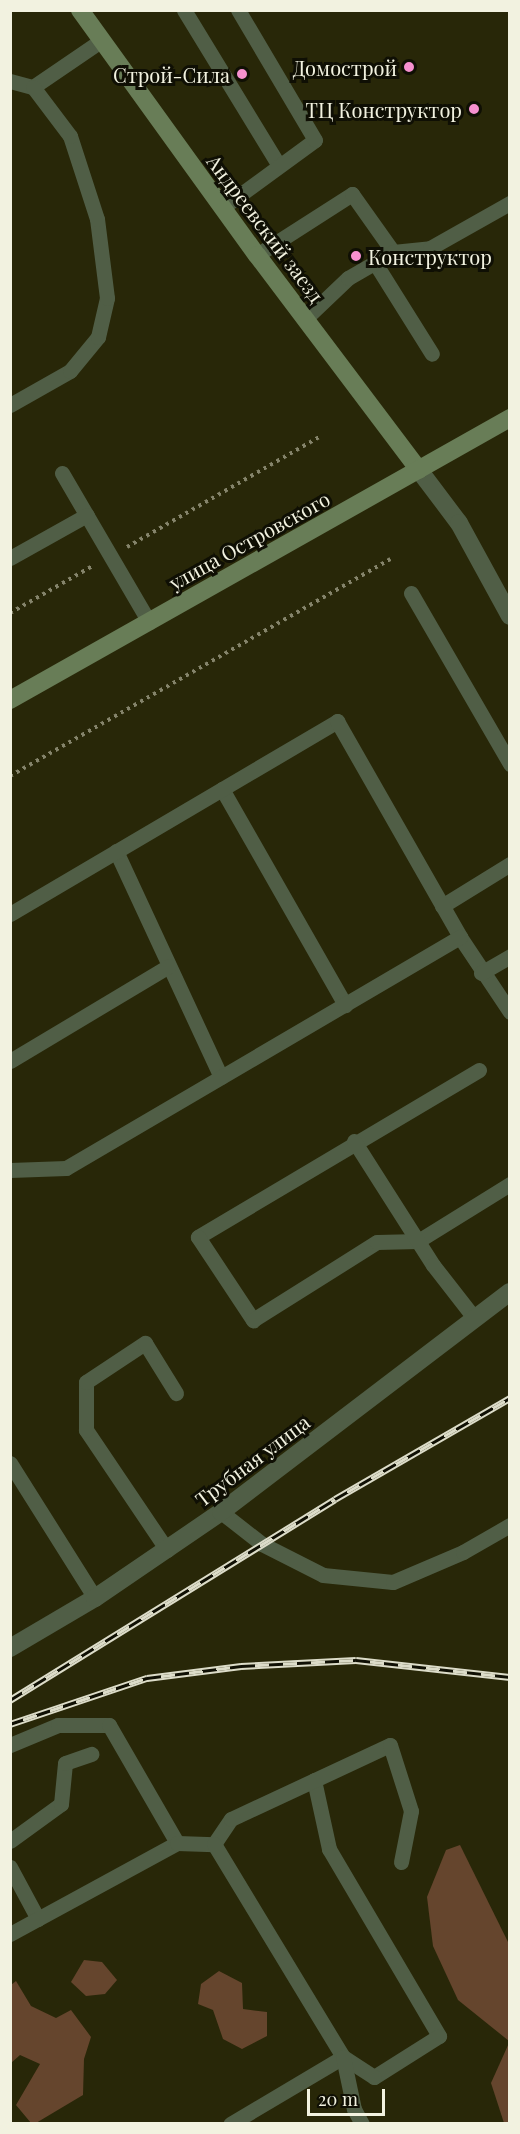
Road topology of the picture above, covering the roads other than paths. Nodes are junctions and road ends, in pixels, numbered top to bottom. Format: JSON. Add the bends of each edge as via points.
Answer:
{"nodes":[{"id":1,"x":184,"y":10,"type":"edge"},
{"id":2,"x":238,"y":10,"type":"edge"},
{"id":3,"x":81,"y":11,"type":"edge"},
{"id":4,"x":102,"y":40,"type":"junction"},
{"id":5,"x":10,"y":81,"type":"edge"},
{"id":6,"x":33,"y":87,"type":"junction"},
{"id":7,"x":278,"y":165,"type":"junction"},
{"id":8,"x":510,"y":203,"type":"edge"},
{"id":9,"x":222,"y":208,"type":"junction"},
{"id":10,"x":393,"y":252,"type":"junction"},
{"id":11,"x":257,"y":255,"type":"junction"},
{"id":12,"x":375,"y":263,"type":"junction"},
{"id":13,"x":306,"y":318,"type":"junction"},
{"id":14,"x":432,"y":354,"type":"dead end"},
{"id":15,"x":10,"y":405,"type":"edge"},
{"id":16,"x":510,"y":418,"type":"edge"},
{"id":17,"x":419,"y":470,"type":"junction"},
{"id":18,"x":62,"y":473,"type":"dead end"},
{"id":19,"x":87,"y":515,"type":"junction"},
{"id":20,"x":10,"y":558,"type":"edge"},
{"id":21,"x":411,"y":593,"type":"dead end"},
{"id":22,"x":510,"y":616,"type":"edge"},
{"id":23,"x":149,"y":622,"type":"junction"},
{"id":24,"x":10,"y":700,"type":"edge"},
{"id":25,"x":510,"y":764,"type":"edge"},
{"id":26,"x":222,"y":789,"type":"junction"},
{"id":27,"x":116,"y":851,"type":"junction"},
{"id":28,"x":510,"y":864,"type":"edge"},
{"id":29,"x":442,"y":906,"type":"junction"},
{"id":30,"x":10,"y":914,"type":"edge"},
{"id":31,"x":460,"y":938,"type":"junction"},
{"id":32,"x":510,"y":956,"type":"edge"},
{"id":33,"x":169,"y":966,"type":"junction"},
{"id":34,"x":481,"y":973,"type":"junction"},
{"id":35,"x":345,"y":1005,"type":"junction"},
{"id":36,"x":510,"y":1012,"type":"edge"},
{"id":37,"x":10,"y":1061,"type":"edge"},
{"id":38,"x":479,"y":1070,"type":"dead end"},
{"id":39,"x":221,"y":1077,"type":"junction"},
{"id":40,"x":354,"y":1141,"type":"junction"},
{"id":41,"x":10,"y":1170,"type":"edge"},
{"id":42,"x":510,"y":1185,"type":"edge"},
{"id":43,"x":418,"y":1241,"type":"junction"},
{"id":44,"x":510,"y":1292,"type":"edge"},
{"id":45,"x":475,"y":1319,"type":"junction"},
{"id":46,"x":176,"y":1393,"type":"dead end"},
{"id":47,"x":10,"y":1463,"type":"edge"},
{"id":48,"x":221,"y":1512,"type":"junction"},
{"id":49,"x":510,"y":1525,"type":"edge"},
{"id":50,"x":167,"y":1550,"type":"junction"},
{"id":51,"x":95,"y":1598,"type":"junction"},
{"id":52,"x":10,"y":1648,"type":"edge"},
{"id":53,"x":10,"y":1745,"type":"edge"},
{"id":54,"x":91,"y":1754,"type":"dead end"},
{"id":55,"x":314,"y":1780,"type":"junction"},
{"id":56,"x":10,"y":1841,"type":"edge"},
{"id":57,"x":177,"y":1843,"type":"junction"},
{"id":58,"x":214,"y":1844,"type":"junction"},
{"id":59,"x":401,"y":1862,"type":"dead end"},
{"id":60,"x":10,"y":1867,"type":"edge"},
{"id":61,"x":38,"y":1919,"type":"junction"},
{"id":62,"x":10,"y":1934,"type":"edge"},
{"id":63,"x":343,"y":2057,"type":"junction"},
{"id":64,"x":230,"y":2124,"type":"edge"},
{"id":65,"x":362,"y":2124,"type":"edge"}],
"edges":[{"from":1,"to":7,"type":"lane"},
{"from":2,"to":7,"type":"lane","via":[[315,140]]},
{"from":3,"to":4,"type":"street","name":"Андреевский заезд"},
{"from":4,"to":6,"type":"lane"},
{"from":4,"to":9,"type":"street","name":"Андреевский заезд"},
{"from":5,"to":6,"type":"lane"},
{"from":6,"to":15,"type":"lane","via":[[70,136],[97,219],[107,298],[98,337],[70,371]]},
{"from":7,"to":9,"type":"lane"},
{"from":8,"to":10,"type":"lane","via":[[430,248]]},
{"from":9,"to":11,"type":"street","name":"Андреевский заезд"},
{"from":10,"to":11,"type":"lane","via":[[352,194]]},
{"from":10,"to":12,"type":"lane"},
{"from":11,"to":13,"type":"street","name":"Андреевский заезд"},
{"from":12,"to":13,"type":"lane","via":[[348,278]]},
{"from":12,"to":14,"type":"lane"},
{"from":13,"to":17,"type":"street","name":"Андреевский заезд"},
{"from":16,"to":17,"type":"street","name":"улица Островского"},
{"from":17,"to":22,"type":"street","via":[[459,523]]},
{"from":17,"to":23,"type":"street","name":"улица Островского"},
{"from":18,"to":19,"type":"lane"},
{"from":19,"to":20,"type":"lane"},
{"from":19,"to":23,"type":"lane"},
{"from":21,"to":25,"type":"lane"},
{"from":23,"to":24,"type":"street","name":"улица Островского"},
{"from":26,"to":27,"type":"lane"},
{"from":26,"to":29,"type":"lane","via":[[337,721]]},
{"from":26,"to":35,"type":"lane"},
{"from":27,"to":30,"type":"lane"},
{"from":27,"to":33,"type":"lane"},
{"from":28,"to":29,"type":"lane"},
{"from":29,"to":31,"type":"lane"},
{"from":31,"to":34,"type":"lane"},
{"from":31,"to":35,"type":"lane"},
{"from":32,"to":34,"type":"lane"},
{"from":33,"to":37,"type":"lane"},
{"from":33,"to":39,"type":"lane"},
{"from":34,"to":36,"type":"lane"},
{"from":35,"to":39,"type":"lane"},
{"from":38,"to":40,"type":"lane"},
{"from":39,"to":41,"type":"lane","via":[[66,1168]]},
{"from":40,"to":43,"type":"lane"},
{"from":40,"to":43,"type":"lane","via":[[198,1237],[253,1320],[377,1242]]},
{"from":42,"to":43,"type":"lane"},
{"from":43,"to":45,"type":"lane"},
{"from":44,"to":45,"type":"street","name":"Трубная улица"},
{"from":45,"to":48,"type":"street","name":"Трубная улица"},
{"from":46,"to":50,"type":"lane","via":[[145,1343],[86,1382],[86,1430]]},
{"from":47,"to":51,"type":"lane"},
{"from":48,"to":49,"type":"lane","via":[[262,1545],[323,1575],[393,1582],[463,1552]]},
{"from":48,"to":50,"type":"street","name":"Трубная улица"},
{"from":50,"to":51,"type":"street","name":"Трубная улица"},
{"from":51,"to":52,"type":"street","name":"Трубная улица"},
{"from":53,"to":57,"type":"lane","via":[[58,1725],[108,1725]]},
{"from":54,"to":56,"type":"lane","via":[[65,1763],[61,1804]]},
{"from":55,"to":58,"type":"lane","via":[[231,1819]]},
{"from":55,"to":59,"type":"lane","via":[[390,1745],[411,1811]]},
{"from":55,"to":63,"type":"lane","via":[[328,1849],[439,2036],[374,2077]]},
{"from":57,"to":58,"type":"lane"},
{"from":57,"to":61,"type":"lane"},
{"from":58,"to":63,"type":"lane"},
{"from":60,"to":61,"type":"lane"},
{"from":61,"to":62,"type":"lane"},
{"from":63,"to":64,"type":"lane"},
{"from":63,"to":65,"type":"lane","via":[[354,2109]]}]}
